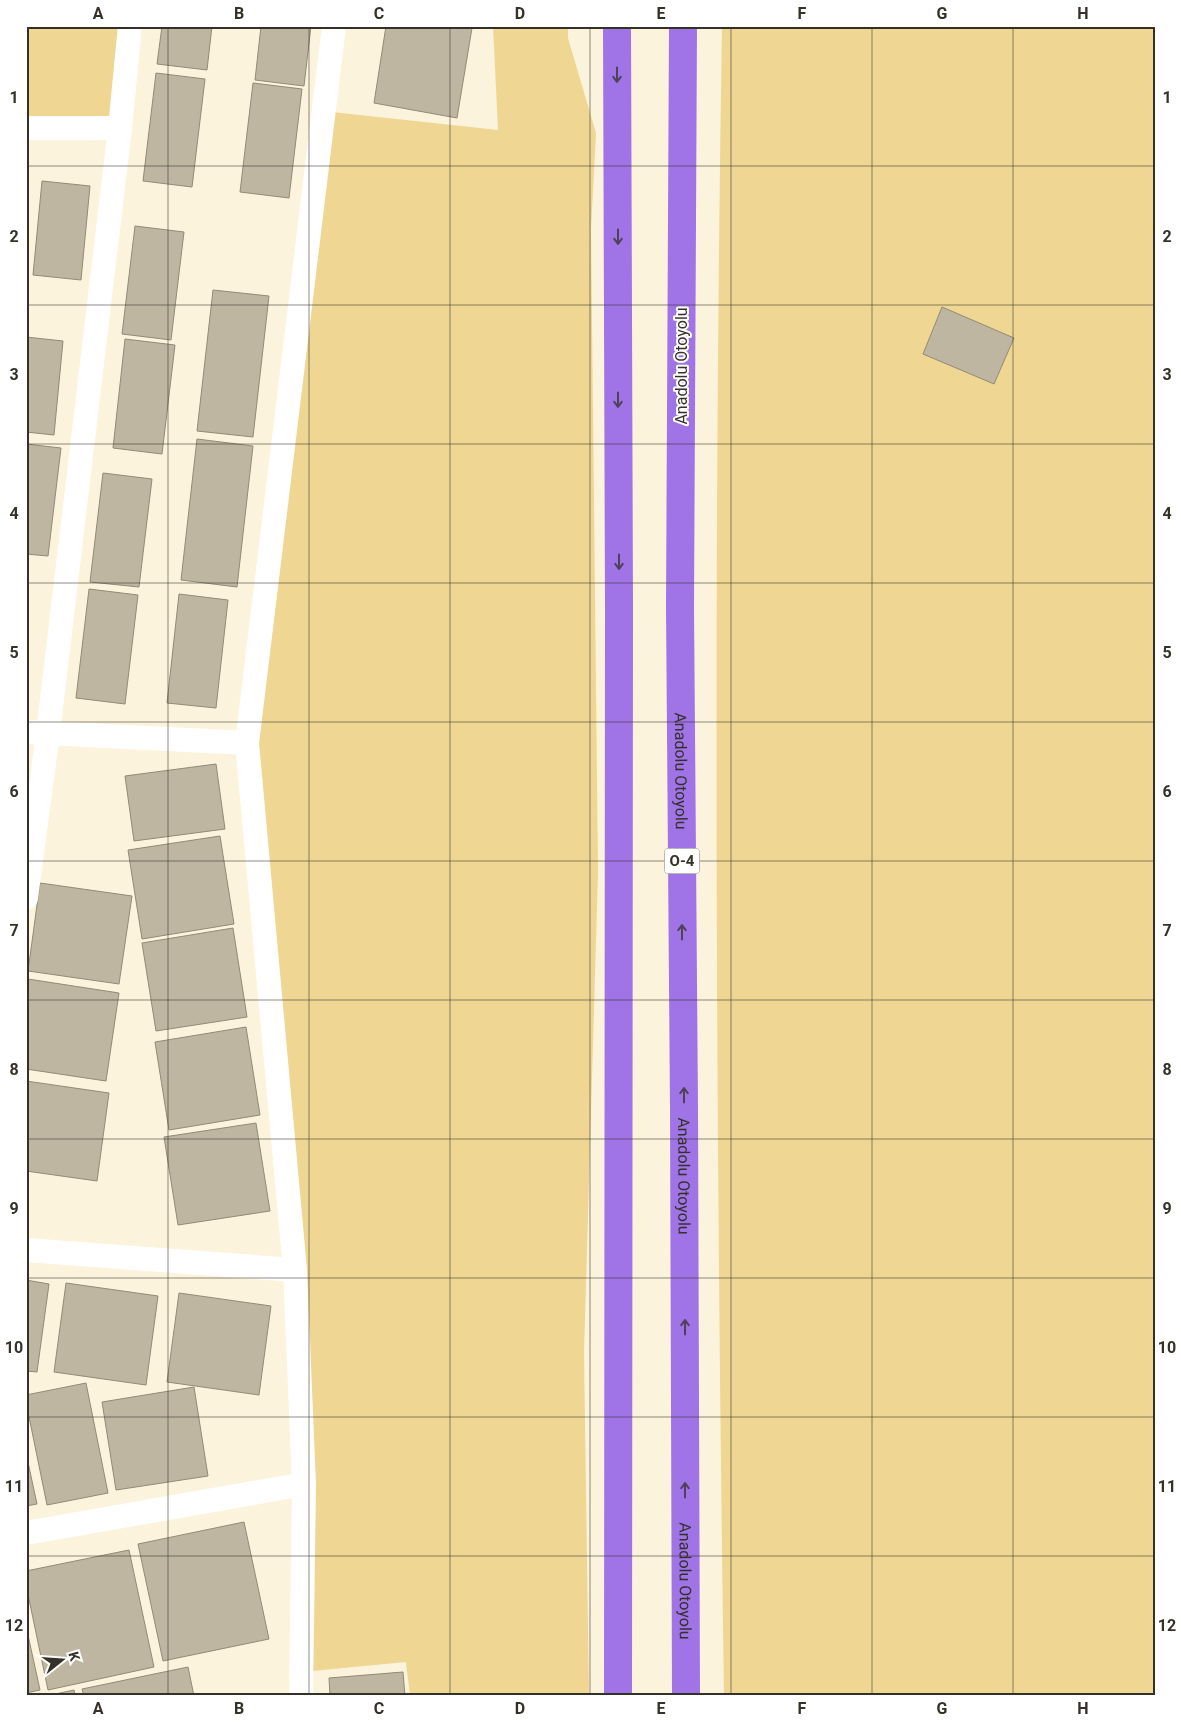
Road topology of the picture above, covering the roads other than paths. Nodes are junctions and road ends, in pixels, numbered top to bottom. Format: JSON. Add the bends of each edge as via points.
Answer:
{"nodes":[{"id":1,"x":130,"y":26,"type":"edge"},
{"id":2,"x":334,"y":26,"type":"edge"},
{"id":3,"x":617,"y":26,"type":"edge"},
{"id":4,"x":683,"y":26,"type":"edge"},
{"id":5,"x":26,"y":128,"type":"edge"},
{"id":6,"x":120,"y":128,"type":"junction"},
{"id":7,"x":37,"y":732,"type":"edge"},
{"id":8,"x":247,"y":743,"type":"junction"},
{"id":9,"x":26,"y":898,"type":"edge"},
{"id":10,"x":26,"y":1250,"type":"edge"},
{"id":11,"x":295,"y":1270,"type":"junction"},
{"id":12,"x":304,"y":1484,"type":"junction"},
{"id":13,"x":26,"y":1533,"type":"edge"},
{"id":14,"x":301,"y":1696,"type":"edge"},
{"id":15,"x":618,"y":1696,"type":"edge"},
{"id":16,"x":686,"y":1696,"type":"edge"}],
"edges":[{"from":1,"to":6,"type":"street"},
{"from":2,"to":8,"type":"street"},
{"from":3,"to":15,"type":"highway","one_way":true},
{"from":16,"to":4,"type":"highway","name":"Anadolu Otoyolu","number":"O-4","one_way":true,"via":[[680,607]]},
{"from":5,"to":6,"type":"street"},
{"from":6,"to":7,"type":"street"},
{"from":7,"to":8,"type":"street"},
{"from":7,"to":9,"type":"street"},
{"from":8,"to":11,"type":"street"},
{"from":10,"to":11,"type":"street"},
{"from":11,"to":12,"type":"street"},
{"from":12,"to":13,"type":"street"},
{"from":12,"to":14,"type":"street"}]}
